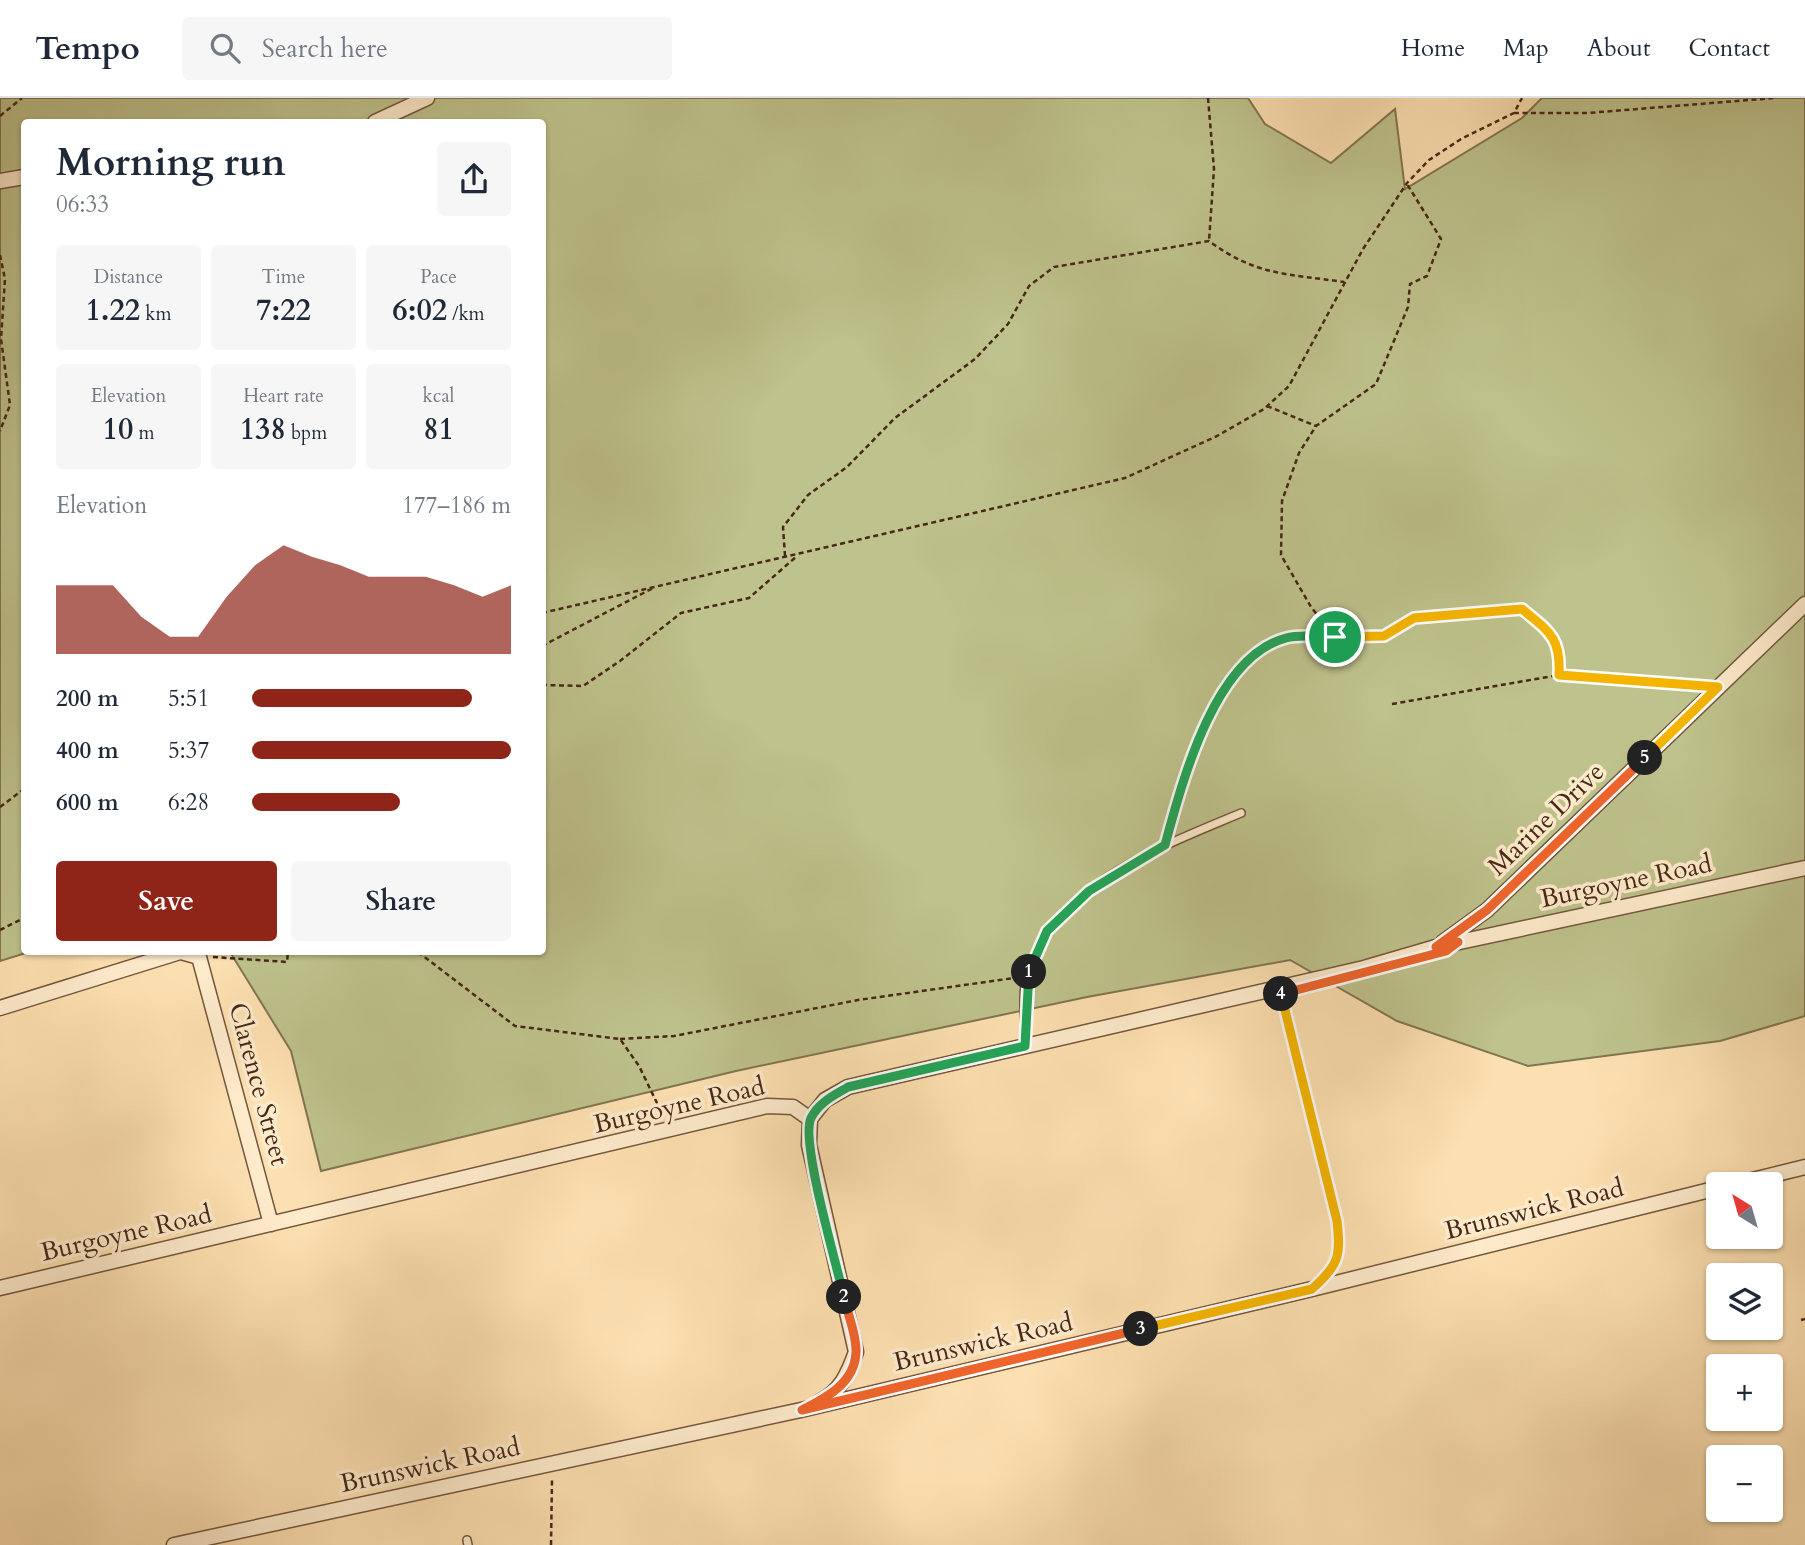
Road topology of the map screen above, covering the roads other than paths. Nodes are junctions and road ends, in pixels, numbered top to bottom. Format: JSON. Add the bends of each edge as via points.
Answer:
{"nodes":[{"id":1,"x":427,"y":98,"type":"edge"},
{"id":2,"x":382,"y":119,"type":"edge"},
{"id":3,"x":21,"y":177,"type":"edge"},
{"id":4,"x":1,"y":180,"type":"edge"},
{"id":5,"x":1805,"y":604,"type":"edge"},
{"id":6,"x":1241,"y":813,"type":"dead end"},
{"id":7,"x":1805,"y":868,"type":"edge"},
{"id":8,"x":1436,"y":947,"type":"junction"},
{"id":9,"x":171,"y":955,"type":"edge"},
{"id":10,"x":192,"y":955,"type":"edge"},
{"id":11,"x":0,"y":1008,"type":"edge"},
{"id":12,"x":1025,"y":1046,"type":"junction"},
{"id":13,"x":810,"y":1119,"type":"junction"},
{"id":14,"x":1805,"y":1167,"type":"edge"},
{"id":15,"x":1783,"y":1172,"type":"edge"},
{"id":16,"x":1706,"y":1191,"type":"edge"},
{"id":17,"x":271,"y":1224,"type":"junction"},
{"id":18,"x":0,"y":1288,"type":"edge"},
{"id":19,"x":802,"y":1410,"type":"junction"},
{"id":20,"x":174,"y":1545,"type":"edge"}],
"edges":[{"from":1,"to":2,"type":"street"},
{"from":3,"to":4,"type":"street"},
{"from":5,"to":8,"type":"street","name":"Marine Drive","via":[[1487,910]]},
{"from":6,"to":12,"type":"lane","via":[[1165,845],[1081,898],[1047,931],[1026,978]]},
{"from":7,"to":8,"type":"street","name":"Burgoyne Road"},
{"from":8,"to":12,"type":"street","name":"Burgoyne Road","via":[[1364,968]]},
{"from":9,"to":11,"type":"street"},
{"from":10,"to":17,"type":"street","name":"Clarence Street","via":[[200,957]]},
{"from":12,"to":13,"type":"street","name":"Burgoyne Road","via":[[848,1087],[825,1100]]},
{"from":13,"to":17,"type":"street","name":"Burgoyne Road","via":[[793,1107],[767,1106]]},
{"from":13,"to":19,"type":"street","via":[[809,1145],[856,1352],[847,1377],[832,1395]]},
{"from":14,"to":15,"type":"street"},
{"from":16,"to":19,"type":"street","name":"Brunswick Road"},
{"from":17,"to":18,"type":"street","name":"Burgoyne Road"},
{"from":19,"to":20,"type":"street","name":"Brunswick Road"}]}
